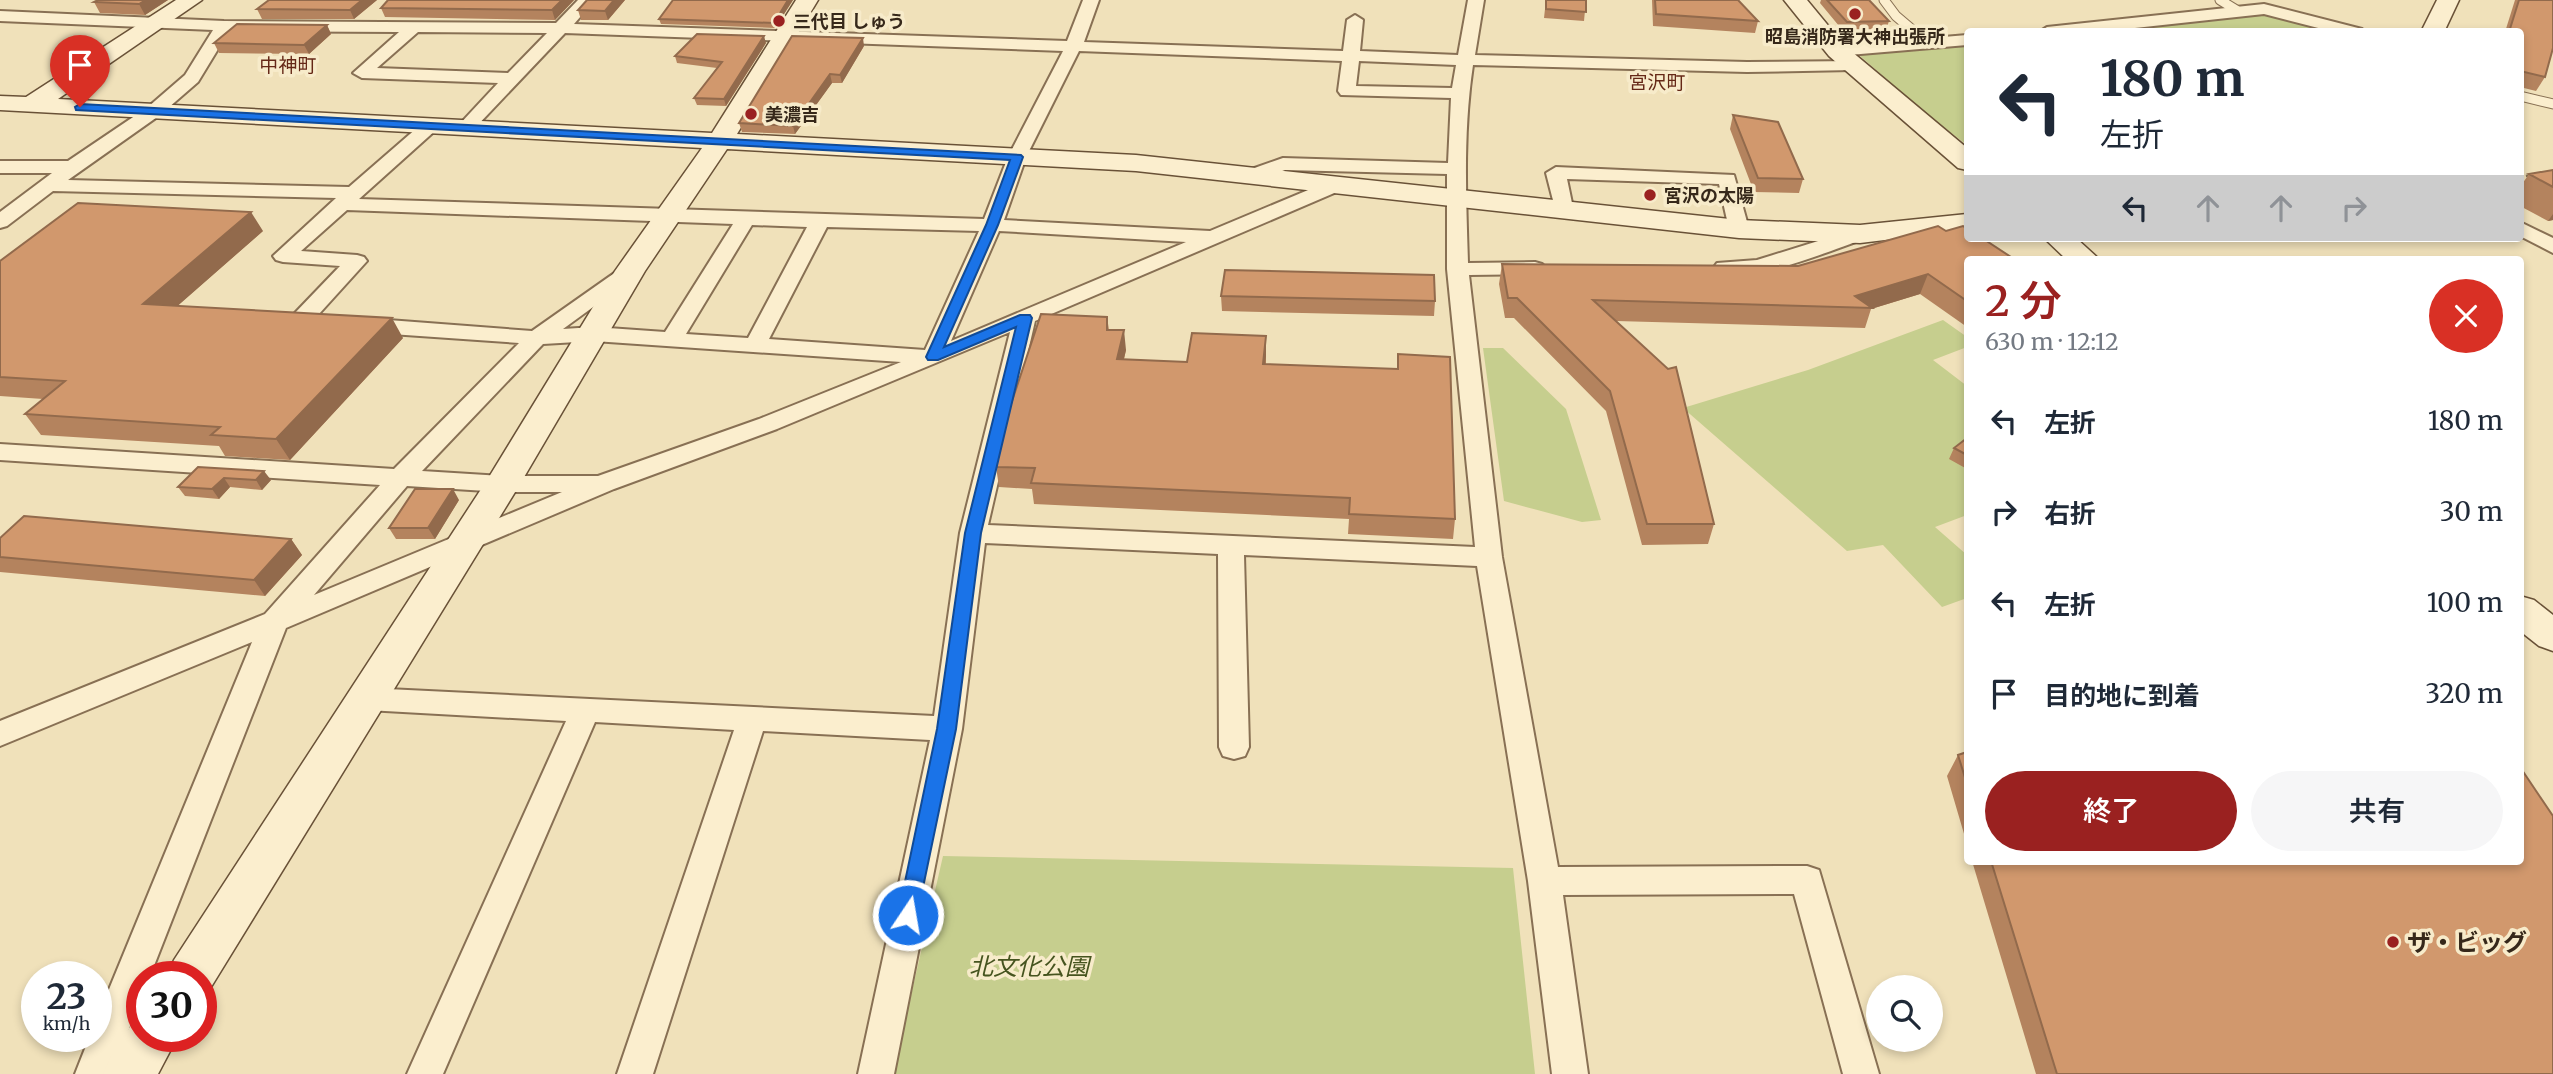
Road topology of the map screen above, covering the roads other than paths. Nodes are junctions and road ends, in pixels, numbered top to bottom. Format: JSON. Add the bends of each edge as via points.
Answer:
{"nodes":[{"id":1,"x":191,"y":0,"type":"edge"},
{"id":2,"x":587,"y":0,"type":"edge"},
{"id":3,"x":807,"y":0,"type":"edge"},
{"id":4,"x":1091,"y":0,"type":"edge"},
{"id":5,"x":1476,"y":0,"type":"edge"},
{"id":6,"x":1795,"y":0,"type":"edge"},
{"id":7,"x":1884,"y":0,"type":"edge"},
{"id":8,"x":2220,"y":0,"type":"edge"},
{"id":9,"x":2448,"y":0,"type":"edge"},
{"id":10,"x":382,"y":9,"type":"edge"},
{"id":11,"x":2238,"y":11,"type":"junction"},
{"id":12,"x":0,"y":16,"type":"edge"},
{"id":13,"x":33,"y":17,"type":"junction"},
{"id":14,"x":1355,"y":20,"type":"dead end"},
{"id":15,"x":155,"y":23,"type":"junction"},
{"id":16,"x":224,"y":26,"type":"junction"},
{"id":17,"x":360,"y":27,"type":"junction"},
{"id":18,"x":414,"y":27,"type":"junction"},
{"id":19,"x":561,"y":28,"type":"junction"},
{"id":20,"x":2084,"y":28,"type":"edge"},
{"id":21,"x":2340,"y":28,"type":"edge"},
{"id":22,"x":2434,"y":28,"type":"edge"},
{"id":23,"x":0,"y":35,"type":"edge"},
{"id":24,"x":784,"y":36,"type":"junction"},
{"id":25,"x":1964,"y":40,"type":"edge"},
{"id":26,"x":1929,"y":44,"type":"junction"},
{"id":27,"x":1074,"y":45,"type":"junction"},
{"id":28,"x":1352,"y":54,"type":"junction"},
{"id":29,"x":1845,"y":58,"type":"junction"},
{"id":30,"x":1464,"y":60,"type":"junction"},
{"id":31,"x":513,"y":78,"type":"junction"},
{"id":32,"x":1460,"y":93,"type":"junction"},
{"id":33,"x":2524,"y":97,"type":"edge"},
{"id":34,"x":0,"y":103,"type":"edge"},
{"id":35,"x":2553,"y":104,"type":"edge"},
{"id":36,"x":31,"y":105,"type":"junction"},
{"id":37,"x":154,"y":111,"type":"junction"},
{"id":38,"x":431,"y":125,"type":"junction"},
{"id":39,"x":466,"y":127,"type":"junction"},
{"id":40,"x":719,"y":142,"type":"junction"},
{"id":41,"x":1017,"y":157,"type":"junction"},
{"id":42,"x":1964,"y":159,"type":"edge"},
{"id":43,"x":0,"y":167,"type":"edge"},
{"id":44,"x":72,"y":167,"type":"junction"},
{"id":45,"x":1458,"y":169,"type":"junction"},
{"id":46,"x":1253,"y":175,"type":"junction"},
{"id":47,"x":1339,"y":184,"type":"junction"},
{"id":48,"x":48,"y":185,"type":"junction"},
{"id":49,"x":1456,"y":196,"type":"junction"},
{"id":50,"x":348,"y":199,"type":"junction"},
{"id":51,"x":1563,"y":208,"type":"junction"},
{"id":52,"x":670,"y":214,"type":"junction"},
{"id":53,"x":746,"y":219,"type":"junction"},
{"id":54,"x":820,"y":221,"type":"junction"},
{"id":55,"x":0,"y":222,"type":"edge"},
{"id":56,"x":1964,"y":222,"type":"edge"},
{"id":57,"x":992,"y":225,"type":"junction"},
{"id":58,"x":1739,"y":229,"type":"junction"},
{"id":59,"x":2524,"y":230,"type":"edge"},
{"id":60,"x":1860,"y":234,"type":"junction"},
{"id":61,"x":1214,"y":237,"type":"junction"},
{"id":62,"x":2062,"y":242,"type":"edge"},
{"id":63,"x":2553,"y":246,"type":"edge"},
{"id":64,"x":2080,"y":256,"type":"edge"},
{"id":65,"x":1704,"y":267,"type":"edge"},
{"id":66,"x":1554,"y":268,"type":"edge"},
{"id":67,"x":1458,"y":269,"type":"junction"},
{"id":68,"x":630,"y":271,"type":"junction"},
{"id":69,"x":1025,"y":318,"type":"junction"},
{"id":70,"x":336,"y":323,"type":"joint"},
{"id":71,"x":594,"y":334,"type":"junction"},
{"id":72,"x":537,"y":338,"type":"junction"},
{"id":73,"x":671,"y":340,"type":"junction"},
{"id":74,"x":755,"y":345,"type":"junction"},
{"id":75,"x":933,"y":357,"type":"junction"},
{"id":76,"x":0,"y":452,"type":"edge"},
{"id":77,"x":400,"y":478,"type":"junction"},
{"id":78,"x":605,"y":482,"type":"junction"},
{"id":79,"x":502,"y":485,"type":"junction"},
{"id":80,"x":973,"y":533,"type":"junction"},
{"id":81,"x":461,"y":545,"type":"junction"},
{"id":82,"x":1231,"y":545,"type":"junction"},
{"id":83,"x":1489,"y":558,"type":"junction"},
{"id":84,"x":2524,"y":613,"type":"edge"},
{"id":85,"x":275,"y":621,"type":"junction"},
{"id":86,"x":2553,"y":636,"type":"edge"},
{"id":87,"x":367,"y":699,"type":"junction"},
{"id":88,"x":586,"y":710,"type":"junction"},
{"id":89,"x":752,"y":720,"type":"junction"},
{"id":90,"x":947,"y":729,"type":"junction"},
{"id":91,"x":0,"y":734,"type":"edge"},
{"id":92,"x":1234,"y":747,"type":"dead end"},
{"id":93,"x":1544,"y":881,"type":"junction"},
{"id":94,"x":201,"y":961,"type":"edge"},
{"id":95,"x":143,"y":1052,"type":"edge"},
{"id":96,"x":93,"y":1074,"type":"edge"},
{"id":97,"x":129,"y":1074,"type":"edge"},
{"id":98,"x":425,"y":1074,"type":"edge"},
{"id":99,"x":635,"y":1074,"type":"edge"},
{"id":100,"x":876,"y":1074,"type":"edge"},
{"id":101,"x":1570,"y":1074,"type":"edge"},
{"id":102,"x":1860,"y":1074,"type":"edge"}],
"edges":[{"from":1,"to":15,"type":"street"},
{"from":2,"to":19,"type":"street"},
{"from":3,"to":24,"type":"street"},
{"from":4,"to":27,"type":"street"},
{"from":5,"to":30,"type":"street"},
{"from":6,"to":29,"type":"street"},
{"from":7,"to":26,"type":"lane"},
{"from":8,"to":11,"type":"lane"},
{"from":9,"to":22,"type":"street"},
{"from":10,"to":17,"type":"street"},
{"from":11,"to":20,"type":"street"},
{"from":11,"to":21,"type":"street","via":[[2264,9]]},
{"from":12,"to":13,"type":"street"},
{"from":13,"to":15,"type":"street"},
{"from":13,"to":23,"type":"street"},
{"from":14,"to":28,"type":"street"},
{"from":15,"to":16,"type":"street"},
{"from":15,"to":36,"type":"street"},
{"from":16,"to":17,"type":"street"},
{"from":16,"to":37,"type":"street","via":[[192,78]]},
{"from":17,"to":18,"type":"street"},
{"from":18,"to":19,"type":"street"},
{"from":18,"to":31,"type":"street","via":[[362,73]]},
{"from":19,"to":24,"type":"street"},
{"from":19,"to":31,"type":"street"},
{"from":24,"to":27,"type":"street"},
{"from":24,"to":40,"type":"street"},
{"from":25,"to":26,"type":"street"},
{"from":26,"to":29,"type":"street"},
{"from":27,"to":28,"type":"street"},
{"from":27,"to":41,"type":"street"},
{"from":28,"to":30,"type":"street"},
{"from":28,"to":32,"type":"street","via":[[1347,91]]},
{"from":29,"to":30,"type":"street","via":[[1747,67]]},
{"from":29,"to":42,"type":"street"},
{"from":30,"to":32,"type":"street"},
{"from":31,"to":39,"type":"street"},
{"from":32,"to":45,"type":"street"},
{"from":33,"to":35,"type":"lane"},
{"from":34,"to":36,"type":"street"},
{"from":36,"to":37,"type":"street"},
{"from":37,"to":38,"type":"street"},
{"from":37,"to":44,"type":"street"},
{"from":38,"to":39,"type":"street"},
{"from":38,"to":50,"type":"street"},
{"from":39,"to":40,"type":"street"},
{"from":40,"to":41,"type":"street"},
{"from":40,"to":52,"type":"street"},
{"from":41,"to":46,"type":"street"},
{"from":41,"to":57,"type":"street"},
{"from":43,"to":44,"type":"street"},
{"from":44,"to":48,"type":"street"},
{"from":45,"to":46,"type":"street","via":[[1283,164]]},
{"from":45,"to":49,"type":"street"},
{"from":46,"to":47,"type":"street"},
{"from":47,"to":49,"type":"street"},
{"from":47,"to":61,"type":"street"},
{"from":48,"to":50,"type":"street"},
{"from":48,"to":55,"type":"street"},
{"from":49,"to":51,"type":"street"},
{"from":49,"to":67,"type":"street"},
{"from":50,"to":52,"type":"street"},
{"from":50,"to":70,"type":"street","via":[[284,256],[357,261],[301,320]]},
{"from":51,"to":58,"type":"street"},
{"from":51,"to":58,"type":"street","via":[[1556,173],[1727,179]]},
{"from":52,"to":53,"type":"street"},
{"from":52,"to":68,"type":"street"},
{"from":53,"to":54,"type":"street"},
{"from":53,"to":73,"type":"street"},
{"from":54,"to":57,"type":"street"},
{"from":54,"to":74,"type":"street"},
{"from":56,"to":60,"type":"street"},
{"from":57,"to":61,"type":"street"},
{"from":57,"to":75,"type":"street"},
{"from":58,"to":60,"type":"street"},
{"from":59,"to":63,"type":"street"},
{"from":60,"to":65,"type":"street","via":[[1759,266]]},
{"from":61,"to":69,"type":"street"},
{"from":62,"to":64,"type":"street"},
{"from":66,"to":67,"type":"street"},
{"from":67,"to":83,"type":"street"},
{"from":68,"to":71,"type":"street"},
{"from":68,"to":72,"type":"street"},
{"from":69,"to":75,"type":"street"},
{"from":69,"to":80,"type":"street"},
{"from":70,"to":72,"type":"street"},
{"from":71,"to":72,"type":"street"},
{"from":71,"to":73,"type":"street"},
{"from":71,"to":79,"type":"street"},
{"from":72,"to":77,"type":"street"},
{"from":73,"to":74,"type":"street"},
{"from":74,"to":75,"type":"street"},
{"from":75,"to":78,"type":"street","via":[[768,424]]},
{"from":76,"to":77,"type":"street"},
{"from":77,"to":79,"type":"street"},
{"from":77,"to":85,"type":"street"},
{"from":78,"to":79,"type":"street"},
{"from":78,"to":81,"type":"street"},
{"from":79,"to":81,"type":"street"},
{"from":80,"to":82,"type":"street"},
{"from":80,"to":90,"type":"street"},
{"from":81,"to":85,"type":"street"},
{"from":81,"to":87,"type":"street"},
{"from":82,"to":83,"type":"street"},
{"from":82,"to":92,"type":"street"},
{"from":83,"to":93,"type":"street"},
{"from":84,"to":86,"type":"street"},
{"from":85,"to":91,"type":"street"},
{"from":85,"to":96,"type":"street"},
{"from":87,"to":88,"type":"street"},
{"from":87,"to":94,"type":"street"},
{"from":88,"to":89,"type":"street"},
{"from":88,"to":98,"type":"street"},
{"from":89,"to":90,"type":"street"},
{"from":89,"to":99,"type":"street"},
{"from":90,"to":100,"type":"street"},
{"from":93,"to":101,"type":"street"},
{"from":93,"to":102,"type":"street","via":[[1807,880]]},
{"from":95,"to":97,"type":"street"}]}
